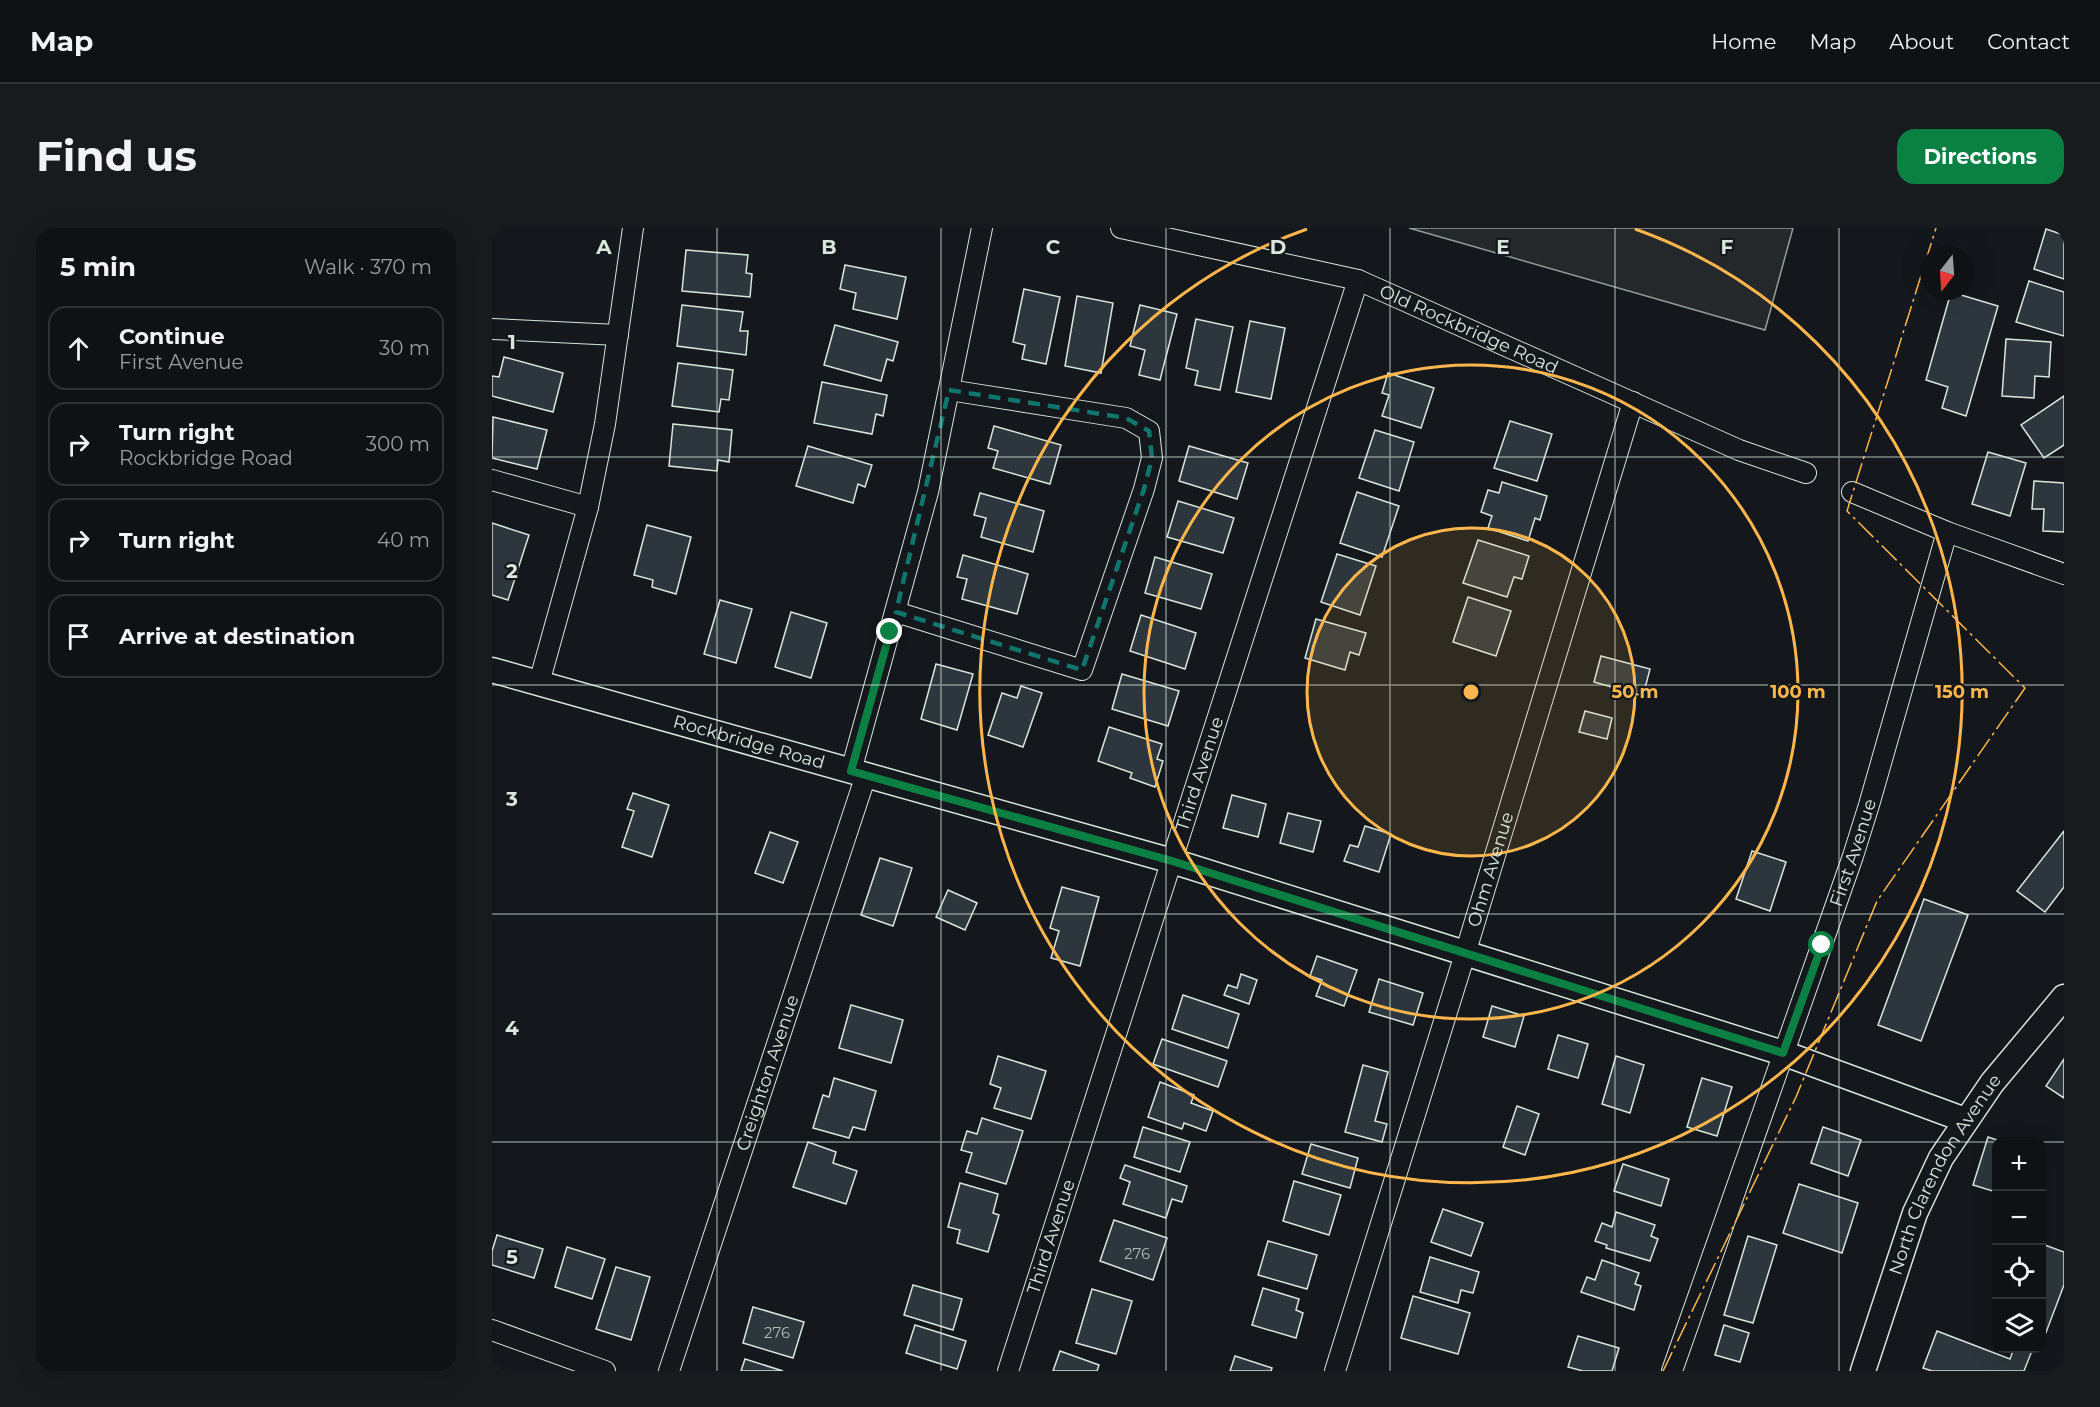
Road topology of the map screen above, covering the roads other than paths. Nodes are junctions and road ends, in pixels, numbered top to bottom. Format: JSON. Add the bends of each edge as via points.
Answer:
{"nodes":[{"id":1,"x":633,"y":228,"type":"edge"},
{"id":2,"x":982,"y":228,"type":"edge"},
{"id":3,"x":1121,"y":228,"type":"edge"},
{"id":4,"x":1358,"y":280,"type":"junction"},
{"id":5,"x":492,"y":329,"type":"edge"},
{"id":6,"x":618,"y":335,"type":"junction"},
{"id":7,"x":949,"y":390,"type":"junction"},
{"id":8,"x":1633,"y":402,"type":"junction"},
{"id":9,"x":1806,"y":473,"type":"dead end"},
{"id":10,"x":492,"y":480,"type":"edge"},
{"id":11,"x":1852,"y":492,"type":"dead end"},
{"id":12,"x":588,"y":507,"type":"junction"},
{"id":13,"x":1947,"y":532,"type":"junction"},
{"id":14,"x":2064,"y":574,"type":"edge"},
{"id":15,"x":896,"y":612,"type":"junction"},
{"id":16,"x":492,"y":670,"type":"edge"},
{"id":17,"x":539,"y":683,"type":"junction"},
{"id":18,"x":859,"y":773,"type":"junction"},
{"id":19,"x":1172,"y":861,"type":"junction"},
{"id":20,"x":1465,"y":954,"type":"junction"},
{"id":21,"x":2064,"y":997,"type":"edge"},
{"id":22,"x":1783,"y":1053,"type":"junction"},
{"id":23,"x":1965,"y":1120,"type":"junction"},
{"id":24,"x":492,"y":1330,"type":"edge"},
{"id":25,"x":604,"y":1371,"type":"edge"},
{"id":26,"x":669,"y":1371,"type":"edge"},
{"id":27,"x":1008,"y":1371,"type":"edge"},
{"id":28,"x":1335,"y":1371,"type":"edge"},
{"id":29,"x":1672,"y":1371,"type":"edge"},
{"id":30,"x":1863,"y":1371,"type":"edge"}],
"edges":[{"from":1,"to":6,"type":"street"},
{"from":2,"to":7,"type":"street","name":"Creighton Avenue"},
{"from":3,"to":4,"type":"street","name":"Old Rockbridge Road"},
{"from":4,"to":8,"type":"street","name":"Old Rockbridge Road"},
{"from":4,"to":19,"type":"street","name":"Third Avenue"},
{"from":5,"to":6,"type":"street"},
{"from":6,"to":12,"type":"street"},
{"from":7,"to":15,"type":"street","name":"Creighton Avenue","via":[[928,492]]},
{"from":7,"to":15,"type":"street","via":[[1126,418],[1149,431],[1152,458],[1082,670]]},
{"from":8,"to":9,"type":"street","name":"Old Rockbridge Road","via":[[1740,450]]},
{"from":8,"to":20,"type":"street","name":"Ohm Avenue"},
{"from":10,"to":12,"type":"street"},
{"from":11,"to":13,"type":"street"},
{"from":12,"to":17,"type":"street"},
{"from":13,"to":14,"type":"street"},
{"from":13,"to":22,"type":"street","name":"First Avenue","via":[[1869,806]]},
{"from":15,"to":18,"type":"street","name":"Creighton Avenue"},
{"from":16,"to":17,"type":"street","name":"Rockbridge Road"},
{"from":17,"to":18,"type":"street","name":"Rockbridge Road"},
{"from":18,"to":19,"type":"street","name":"Rockbridge Road"},
{"from":18,"to":26,"type":"street","name":"Creighton Avenue"},
{"from":19,"to":20,"type":"street","name":"Rockbridge Road"},
{"from":19,"to":27,"type":"street","name":"Third Avenue"},
{"from":20,"to":22,"type":"street","name":"Rockbridge Road"},
{"from":20,"to":28,"type":"street","name":"Ohm Avenue"},
{"from":21,"to":23,"type":"street","name":"North Clarendon Avenue"},
{"from":22,"to":23,"type":"street","name":"Rockbridge Road"},
{"from":22,"to":29,"type":"street","name":"First Avenue"},
{"from":23,"to":30,"type":"street","name":"North Clarendon Avenue","via":[[1941,1158],[1915,1213]]},
{"from":24,"to":25,"type":"street"}]}
